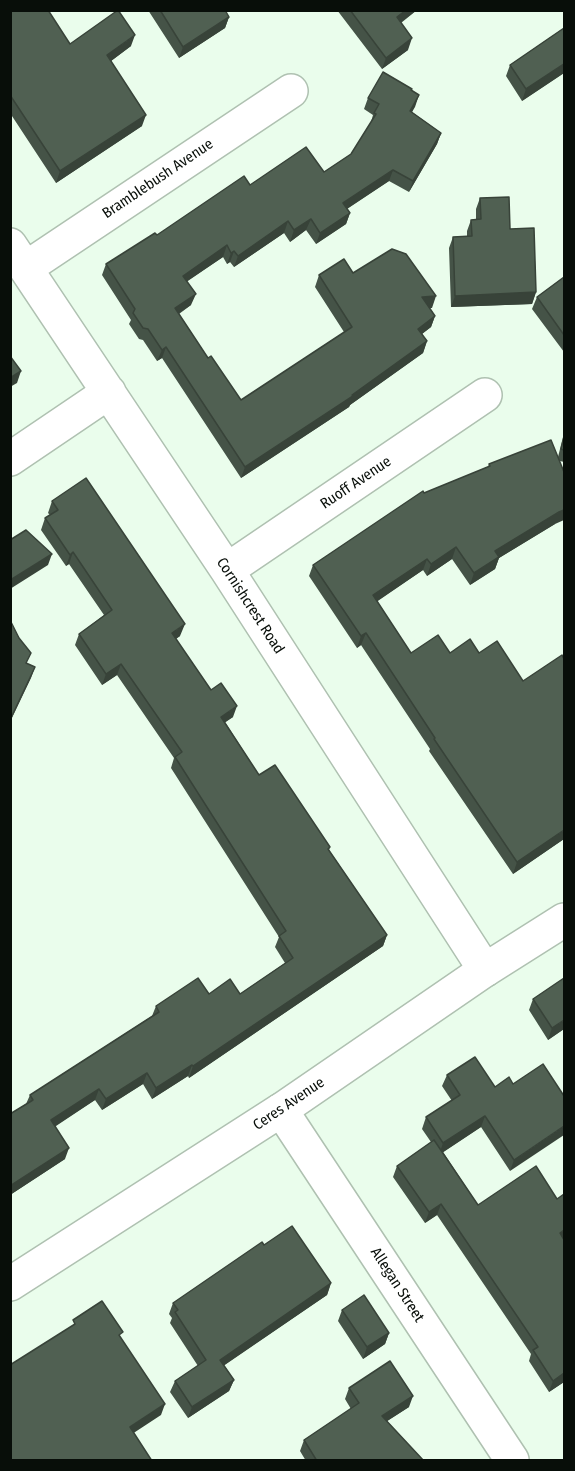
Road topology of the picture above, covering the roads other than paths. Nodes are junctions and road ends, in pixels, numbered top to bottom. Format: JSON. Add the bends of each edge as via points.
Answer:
{"nodes":[{"id":1,"x":291,"y":91,"type":"dead end"},
{"id":2,"x":18,"y":256,"type":"edge"},
{"id":3,"x":109,"y":392,"type":"junction"},
{"id":4,"x":485,"y":395,"type":"dead end"},
{"id":5,"x":10,"y":459,"type":"edge"},
{"id":6,"x":227,"y":570,"type":"junction"},
{"id":7,"x":564,"y":920,"type":"edge"},
{"id":8,"x":485,"y":970,"type":"junction"},
{"id":9,"x":281,"y":1110,"type":"junction"},
{"id":10,"x":10,"y":1284,"type":"edge"},
{"id":11,"x":512,"y":1461,"type":"edge"}],
"edges":[{"from":1,"to":2,"type":"street","name":"Bramblebush Avenue"},
{"from":2,"to":3,"type":"street","name":"Cornishcrest Road"},
{"from":3,"to":5,"type":"street"},
{"from":3,"to":6,"type":"street","name":"Cornishcrest Road"},
{"from":4,"to":6,"type":"street","name":"Ruoff Avenue"},
{"from":6,"to":8,"type":"street","name":"Cornishcrest Road"},
{"from":7,"to":8,"type":"street","name":"Ceres Avenue"},
{"from":8,"to":9,"type":"street","name":"Ceres Avenue"},
{"from":9,"to":10,"type":"street","name":"Ceres Avenue"},
{"from":9,"to":11,"type":"street","name":"Allegan Street"}]}
